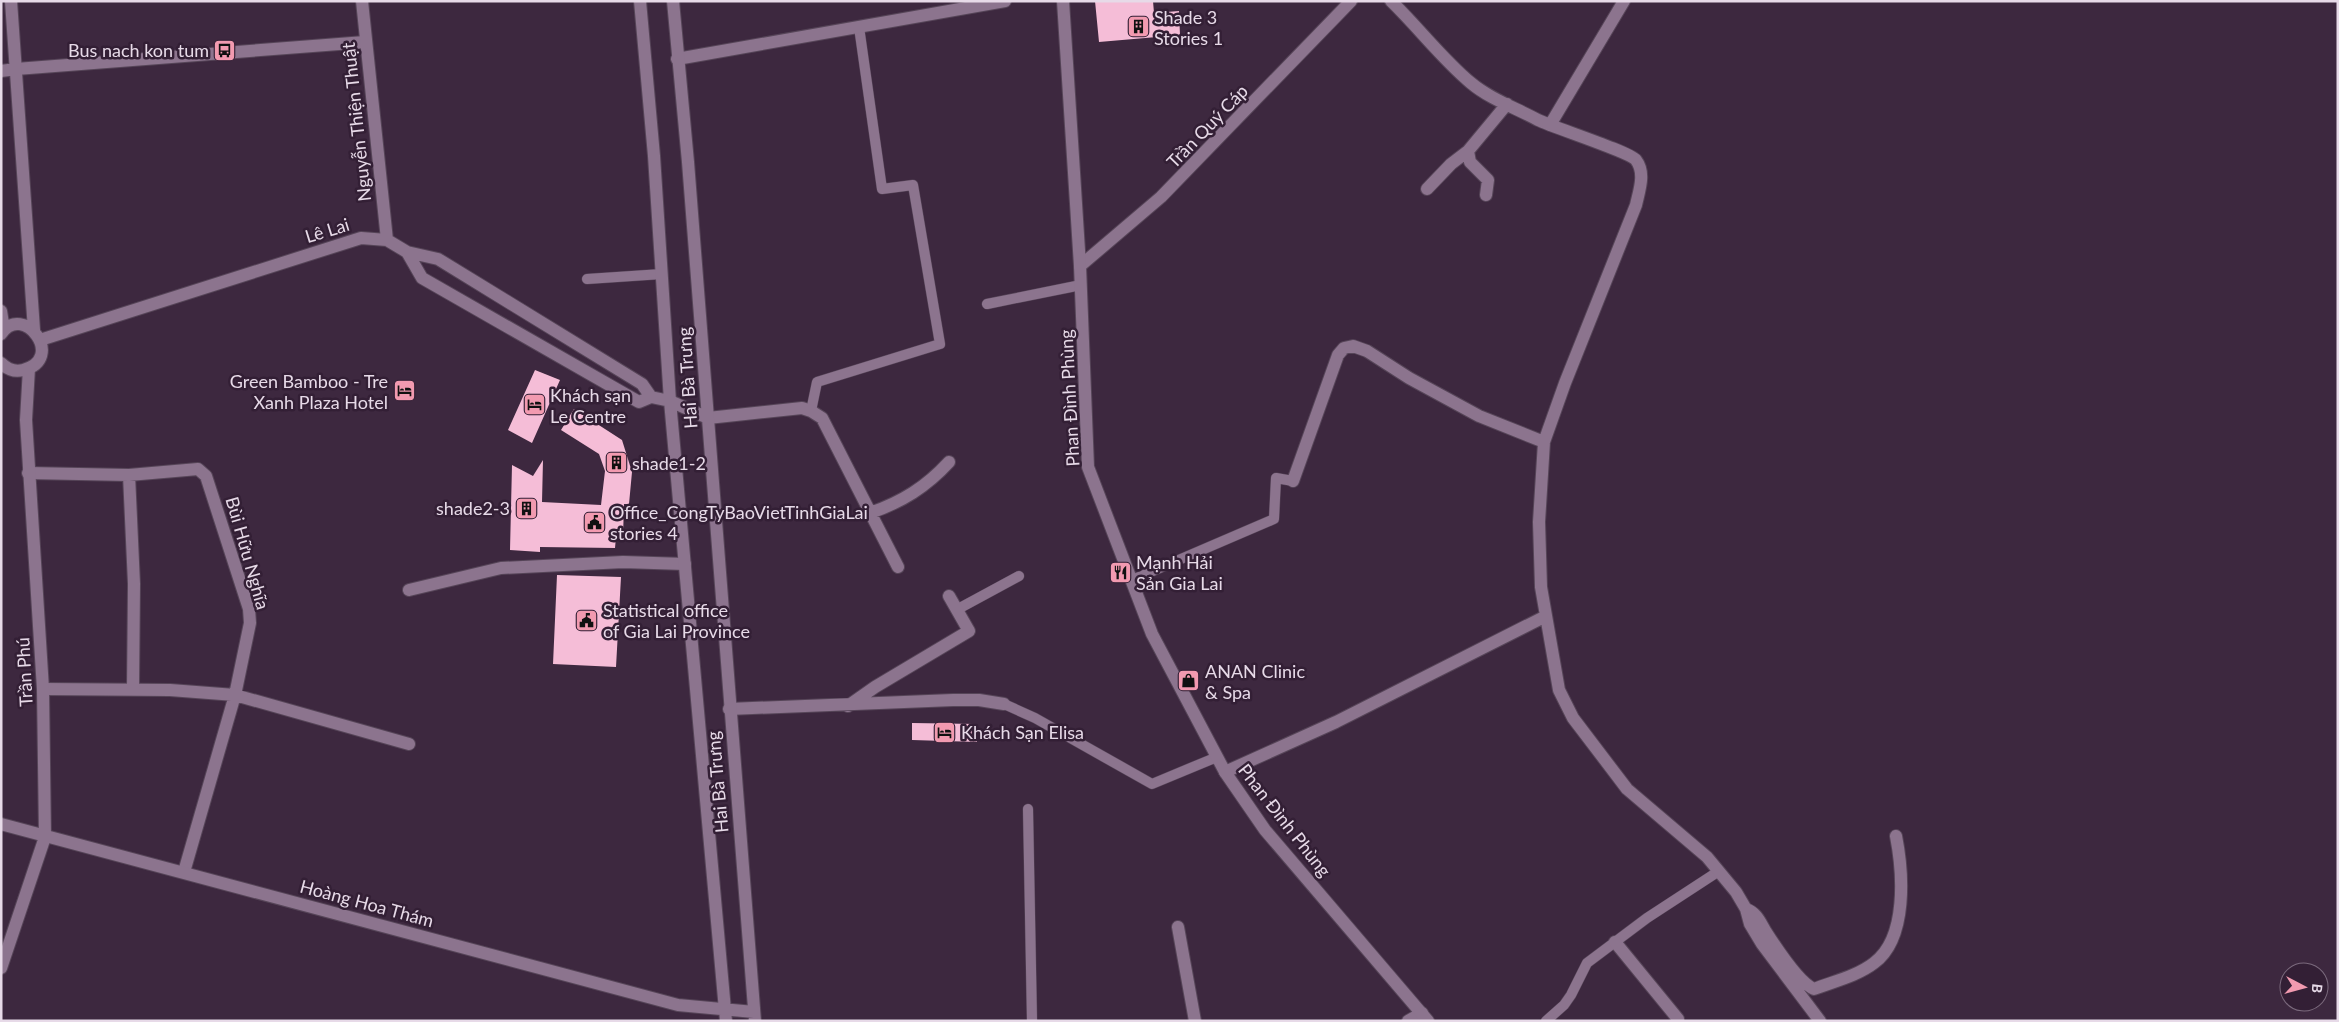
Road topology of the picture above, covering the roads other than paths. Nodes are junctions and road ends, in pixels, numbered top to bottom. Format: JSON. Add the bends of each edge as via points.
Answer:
{"nodes":[{"id":1,"x":11,"y":1,"type":"edge"},
{"id":2,"x":362,"y":1,"type":"edge"},
{"id":3,"x":640,"y":1,"type":"edge"},
{"id":4,"x":673,"y":1,"type":"edge"},
{"id":5,"x":1004,"y":1,"type":"edge"},
{"id":6,"x":1063,"y":1,"type":"edge"},
{"id":7,"x":1351,"y":1,"type":"edge"},
{"id":8,"x":1391,"y":1,"type":"edge"},
{"id":9,"x":1624,"y":1,"type":"edge"},
{"id":10,"x":859,"y":27,"type":"junction"},
{"id":11,"x":365,"y":42,"type":"junction"},
{"id":12,"x":677,"y":59,"type":"junction"},
{"id":13,"x":16,"y":69,"type":"junction"},
{"id":14,"x":1,"y":71,"type":"edge"},
{"id":15,"x":1507,"y":104,"type":"junction"},
{"id":16,"x":1550,"y":126,"type":"junction"},
{"id":17,"x":1468,"y":151,"type":"junction"},
{"id":18,"x":1427,"y":189,"type":"dead end"},
{"id":19,"x":1486,"y":194,"type":"dead end"},
{"id":20,"x":387,"y":240,"type":"junction"},
{"id":21,"x":407,"y":252,"type":"junction"},
{"id":22,"x":1080,"y":266,"type":"junction"},
{"id":23,"x":662,"y":274,"type":"junction"},
{"id":24,"x":587,"y":279,"type":"dead end"},
{"id":25,"x":1081,"y":285,"type":"junction"},
{"id":26,"x":987,"y":304,"type":"dead end"},
{"id":27,"x":1,"y":311,"type":"edge"},
{"id":28,"x":2,"y":332,"type":"edge"},
{"id":29,"x":37,"y":335,"type":"junction"},
{"id":30,"x":2,"y":365,"type":"edge"},
{"id":31,"x":29,"y":368,"type":"junction"},
{"id":32,"x":651,"y":397,"type":"junction"},
{"id":33,"x":670,"y":401,"type":"junction"},
{"id":34,"x":811,"y":411,"type":"junction"},
{"id":35,"x":708,"y":418,"type":"junction"},
{"id":36,"x":1544,"y":442,"type":"junction"},
{"id":37,"x":950,"y":462,"type":"dead end"},
{"id":38,"x":28,"y":473,"type":"junction"},
{"id":39,"x":129,"y":475,"type":"junction"},
{"id":40,"x":1293,"y":481,"type":"joint"},
{"id":41,"x":870,"y":513,"type":"junction"},
{"id":42,"x":685,"y":564,"type":"junction"},
{"id":43,"x":898,"y":567,"type":"dead end"},
{"id":44,"x":1019,"y":576,"type":"dead end"},
{"id":45,"x":1132,"y":580,"type":"junction"},
{"id":46,"x":410,"y":590,"type":"dead end"},
{"id":47,"x":949,"y":596,"type":"dead end"},
{"id":48,"x":958,"y":609,"type":"junction"},
{"id":49,"x":1546,"y":616,"type":"junction"},
{"id":50,"x":43,"y":689,"type":"junction"},
{"id":51,"x":133,"y":689,"type":"junction"},
{"id":52,"x":235,"y":695,"type":"junction"},
{"id":53,"x":1004,"y":704,"type":"joint"},
{"id":54,"x":848,"y":706,"type":"junction"},
{"id":55,"x":729,"y":709,"type":"junction"},
{"id":56,"x":409,"y":744,"type":"dead end"},
{"id":57,"x":1217,"y":757,"type":"junction"},
{"id":58,"x":1225,"y":772,"type":"junction"},
{"id":59,"x":1028,"y":809,"type":"dead end"},
{"id":60,"x":1,"y":824,"type":"edge"},
{"id":61,"x":45,"y":836,"type":"junction"},
{"id":62,"x":1896,"y":836,"type":"dead end"},
{"id":63,"x":1719,"y":871,"type":"junction"},
{"id":64,"x":184,"y":872,"type":"junction"},
{"id":65,"x":1746,"y":908,"type":"junction"},
{"id":66,"x":1178,"y":927,"type":"dead end"},
{"id":67,"x":1615,"y":942,"type":"junction"},
{"id":68,"x":1,"y":968,"type":"edge"},
{"id":69,"x":726,"y":1014,"type":"edge"},
{"id":70,"x":755,"y":1016,"type":"edge"},
{"id":71,"x":1425,"y":1017,"type":"edge"},
{"id":72,"x":1678,"y":1019,"type":"dead end"},
{"id":73,"x":1032,"y":1021,"type":"edge"},
{"id":74,"x":1195,"y":1021,"type":"edge"},
{"id":75,"x":1408,"y":1021,"type":"edge"},
{"id":76,"x":1546,"y":1021,"type":"edge"},
{"id":77,"x":1820,"y":1021,"type":"edge"}],
"edges":[{"from":1,"to":13,"type":"street"},
{"from":2,"to":11,"type":"street","name":"Nguyễn Thiện Thuật"},
{"from":3,"to":23,"type":"street","name":"Hai Bà Trưng"},
{"from":4,"to":12,"type":"street","name":"Hai Bà Trưng"},
{"from":5,"to":10,"type":"street"},
{"from":6,"to":22,"type":"street","name":"Phan Đình Phùng"},
{"from":7,"to":22,"type":"street","name":"Trần Quý Cáp","via":[[1162,197]]},
{"from":8,"to":15,"type":"street","via":[[1471,83]]},
{"from":9,"to":16,"type":"street"},
{"from":10,"to":12,"type":"street"},
{"from":10,"to":34,"type":"lane","via":[[882,189],[913,185],[940,344],[816,382]]},
{"from":11,"to":13,"type":"street"},
{"from":11,"to":20,"type":"street","name":"Nguyễn Thiện Thuật"},
{"from":12,"to":35,"type":"street","name":"Hai Bà Trưng"},
{"from":13,"to":14,"type":"street"},
{"from":13,"to":29,"type":"street"},
{"from":15,"to":16,"type":"street"},
{"from":15,"to":17,"type":"street"},
{"from":16,"to":36,"type":"street","via":[[1629,154],[1636,160],[1641,173],[1636,205]]},
{"from":17,"to":18,"type":"street"},
{"from":17,"to":19,"type":"street","via":[[1470,162],[1488,180]]},
{"from":20,"to":21,"type":"street","name":"Lê Lai"},
{"from":20,"to":29,"type":"street","name":"Lê Lai","via":[[361,238]]},
{"from":21,"to":32,"type":"street","name":"Lê Lai","via":[[438,259],[642,384]]},
{"from":21,"to":32,"type":"street","via":[[422,278],[640,402]]},
{"from":22,"to":25,"type":"street","name":"Phan Đình Phùng"},
{"from":23,"to":24,"type":"lane"},
{"from":23,"to":33,"type":"street","name":"Hai Bà Trưng"},
{"from":25,"to":26,"type":"lane"},
{"from":25,"to":45,"type":"street","name":"Phan Đình Phùng","via":[[1088,467]]},
{"from":27,"to":28,"type":"street"},
{"from":28,"to":29,"type":"street","via":[[14,325],[25,325]]},
{"from":29,"to":31,"type":"street","via":[[42,351],[38,361]]},
{"from":30,"to":31,"type":"street","via":[[18,371]]},
{"from":31,"to":38,"type":"street","name":"Trần Phú","via":[[26,420]]},
{"from":32,"to":33,"type":"street"},
{"from":33,"to":35,"type":"street"},
{"from":33,"to":42,"type":"street","name":"Hai Bà Trưng"},
{"from":34,"to":35,"type":"street","via":[[802,408]]},
{"from":34,"to":41,"type":"street","via":[[822,418]]},
{"from":35,"to":55,"type":"street","name":"Hai Bà Trưng"},
{"from":36,"to":40,"type":"street","via":[[1479,416],[1353,346],[1344,348],[1338,355]]},
{"from":36,"to":49,"type":"street","via":[[1539,522],[1541,587]]},
{"from":37,"to":41,"type":"street","via":[[914,494]]},
{"from":38,"to":39,"type":"street","name":"Bùi Hữu Nghĩa"},
{"from":38,"to":50,"type":"street","name":"Trần Phú"},
{"from":39,"to":51,"type":"street","via":[[134,584]]},
{"from":39,"to":52,"type":"street","name":"Bùi Hữu Nghĩa","via":[[198,470],[206,476],[250,614]]},
{"from":40,"to":45,"type":"lane","via":[[1276,478],[1274,519]]},
{"from":41,"to":43,"type":"street"},
{"from":42,"to":46,"type":"street","via":[[623,562],[501,568]]},
{"from":42,"to":69,"type":"street","name":"Hai Bà Trưng"},
{"from":44,"to":48,"type":"lane"},
{"from":45,"to":57,"type":"street","name":"Phan Đình Phùng","via":[[1152,634]]},
{"from":47,"to":48,"type":"street"},
{"from":48,"to":54,"type":"street","via":[[969,632]]},
{"from":49,"to":58,"type":"street","via":[[1336,722]]},
{"from":49,"to":63,"type":"street","via":[[1559,690],[1573,718],[1627,789]]},
{"from":50,"to":51,"type":"street"},
{"from":50,"to":61,"type":"street","name":"Trần Phú"},
{"from":51,"to":52,"type":"street"},
{"from":52,"to":56,"type":"street"},
{"from":52,"to":64,"type":"street","name":"Bùi Hữu Nghĩa"},
{"from":53,"to":54,"type":"street","via":[[953,700]]},
{"from":53,"to":57,"type":"lane","via":[[1152,784]]},
{"from":54,"to":55,"type":"street"},
{"from":55,"to":70,"type":"street","name":"Hai Bà Trưng"},
{"from":57,"to":58,"type":"street","name":"Phan Đình Phùng"},
{"from":58,"to":71,"type":"street","name":"Phan Đình Phùng","via":[[1265,830]]},
{"from":59,"to":73,"type":"lane"},
{"from":60,"to":61,"type":"street","name":"Hoàng Hoa Thám"},
{"from":61,"to":64,"type":"street","name":"Hoàng Hoa Thám"},
{"from":61,"to":68,"type":"street","name":"Trần Phú"},
{"from":62,"to":65,"type":"street","via":[[1901,881],[1896,929],[1887,950],[1860,972],[1812,988],[1804,982],[1756,914]]},
{"from":63,"to":65,"type":"street"},
{"from":63,"to":67,"type":"lane"},
{"from":64,"to":69,"type":"street","name":"Hoàng Hoa Thám","via":[[678,1005]]},
{"from":65,"to":77,"type":"street","via":[[1750,924],[1762,944]]},
{"from":66,"to":74,"type":"street"},
{"from":67,"to":72,"type":"street"},
{"from":67,"to":76,"type":"lane","via":[[1587,963],[1572,995]]},
{"from":69,"to":70,"type":"street","name":"Hoàng Hoa Thám"},
{"from":71,"to":75,"type":"street"}]}
